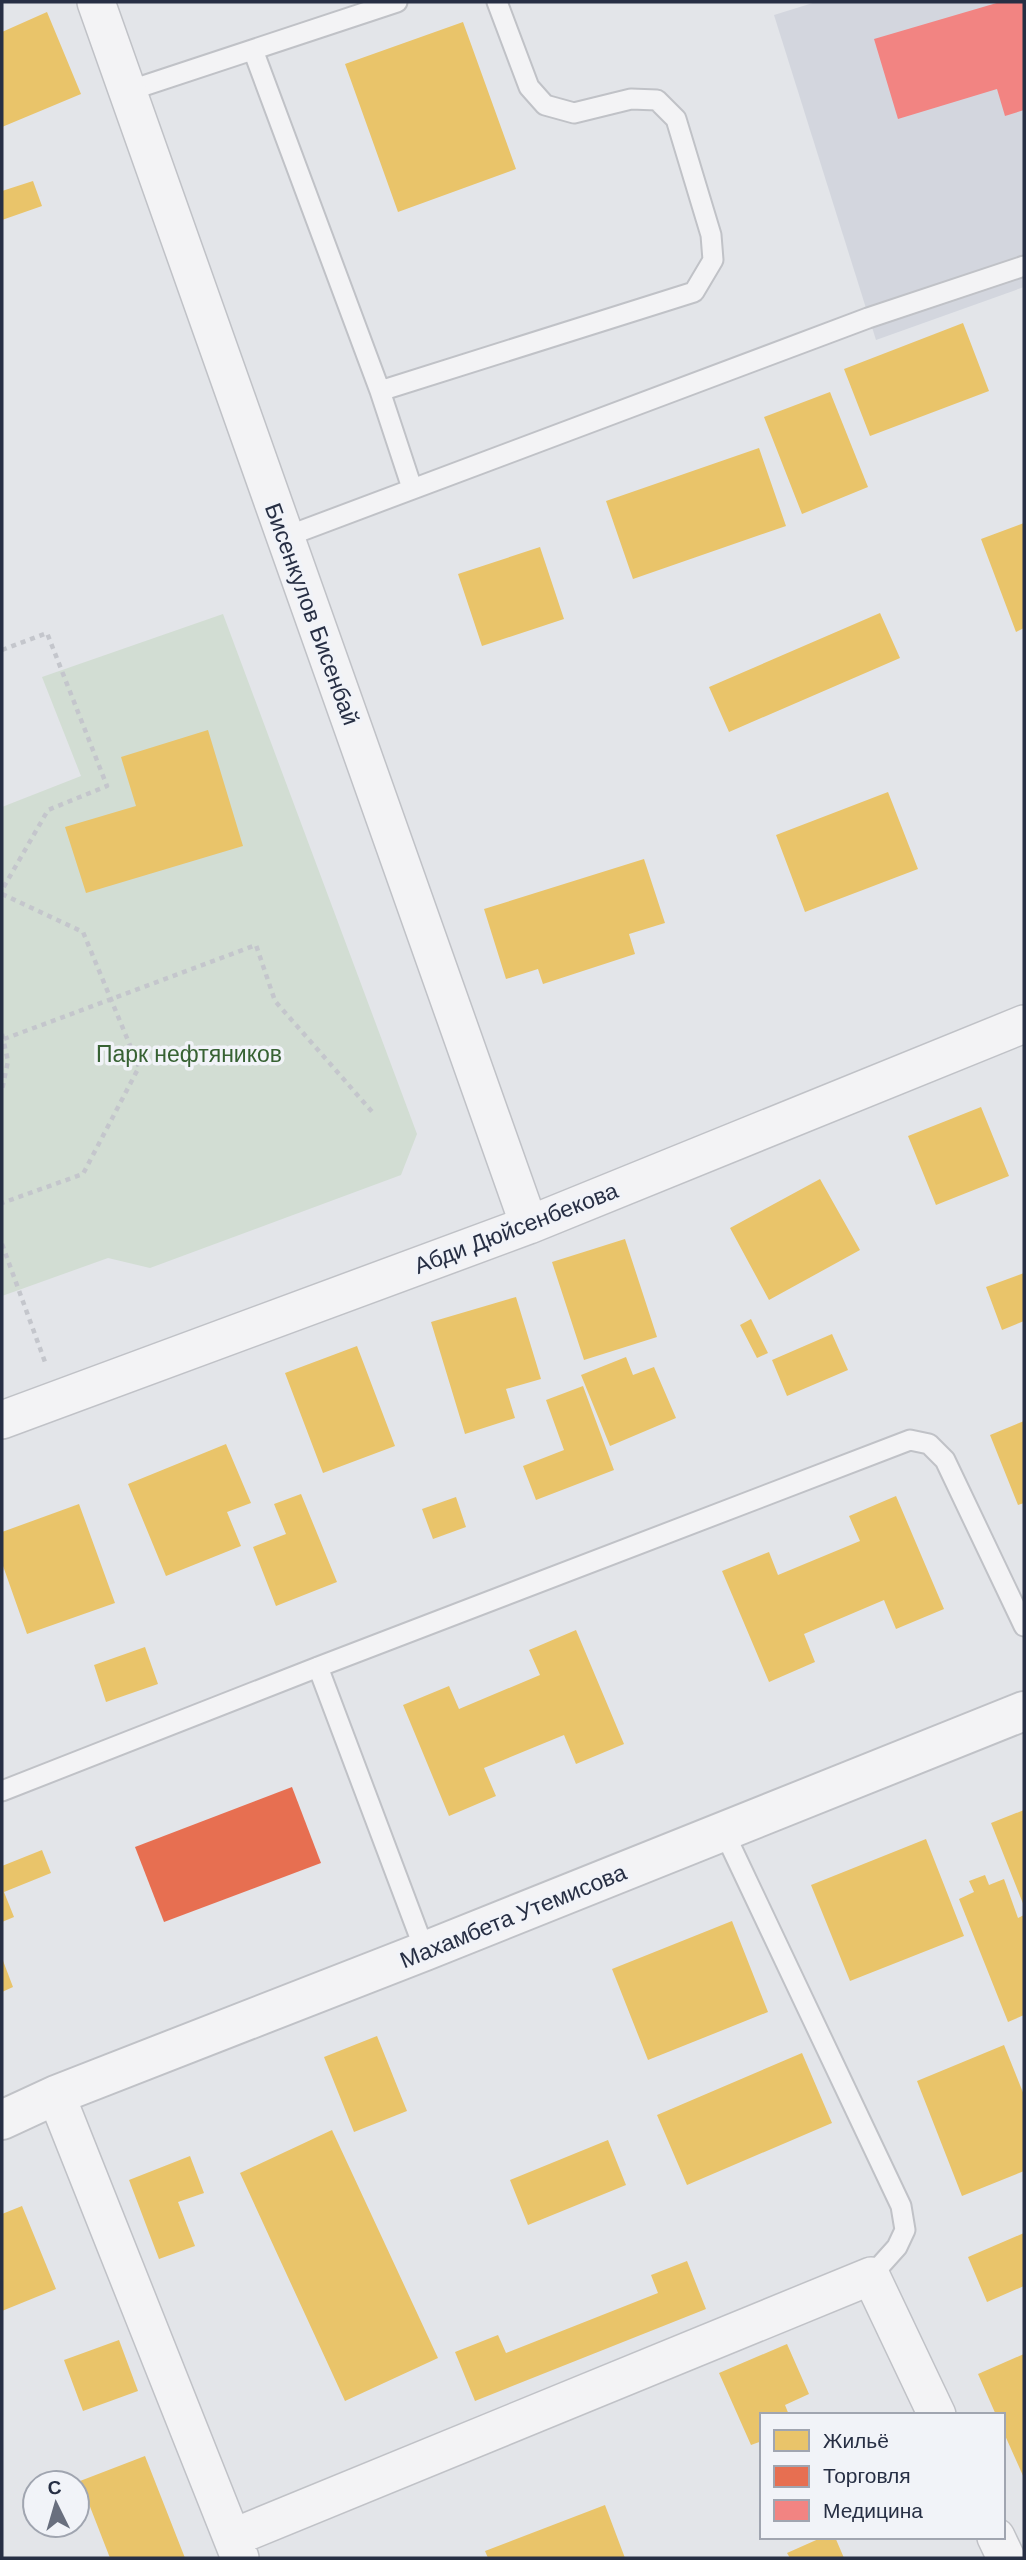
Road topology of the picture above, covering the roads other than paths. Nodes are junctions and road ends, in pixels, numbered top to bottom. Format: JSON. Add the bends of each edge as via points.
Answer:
{"nodes":[{"id":1,"x":96,"y":2,"type":"edge"},
{"id":2,"x":397,"y":2,"type":"edge"},
{"id":3,"x":497,"y":2,"type":"edge"},
{"id":4,"x":253,"y":50,"type":"junction"},
{"id":5,"x":128,"y":91,"type":"junction"},
{"id":6,"x":1024,"y":267,"type":"edge"},
{"id":7,"x":380,"y":391,"type":"junction"},
{"id":8,"x":412,"y":488,"type":"junction"},
{"id":9,"x":285,"y":537,"type":"junction"},
{"id":10,"x":1024,"y":1024,"type":"edge"},
{"id":11,"x":529,"y":1225,"type":"junction"},
{"id":12,"x":2,"y":1420,"type":"edge"},
{"id":13,"x":1024,"y":1626,"type":"edge"},
{"id":14,"x":318,"y":1667,"type":"junction"},
{"id":15,"x":1024,"y":1711,"type":"edge"},
{"id":16,"x":2,"y":1791,"type":"edge"},
{"id":17,"x":724,"y":1832,"type":"junction"},
{"id":18,"x":425,"y":1951,"type":"junction"},
{"id":19,"x":56,"y":2095,"type":"junction"},
{"id":20,"x":2,"y":2120,"type":"edge"},
{"id":21,"x":871,"y":2276,"type":"junction"},
{"id":22,"x":936,"y":2413,"type":"edge"},
{"id":23,"x":997,"y":2539,"type":"edge"},
{"id":24,"x":236,"y":2548,"type":"edge"},
{"id":25,"x":1006,"y":2558,"type":"edge"}],
"edges":[{"from":1,"to":5,"type":"street","name":"Бисенкулов Бисенбай"},
{"from":2,"to":4,"type":"lane"},
{"from":3,"to":7,"type":"lane","via":[[529,87],[545,105],[574,113],[631,99],[657,100],[676,119],[711,235],[713,260],[694,292]]},
{"from":4,"to":5,"type":"lane"},
{"from":4,"to":7,"type":"lane"},
{"from":5,"to":9,"type":"street","name":"Бисенкулов Бисенбай"},
{"from":6,"to":8,"type":"lane","via":[[868,318]]},
{"from":7,"to":8,"type":"lane"},
{"from":8,"to":9,"type":"lane"},
{"from":9,"to":11,"type":"street","name":"Бисенкулов Бисенбай"},
{"from":10,"to":11,"type":"street","name":"Абди Дюйсенбекова"},
{"from":11,"to":12,"type":"street","name":"Абди Дюйсенбекова"},
{"from":13,"to":14,"type":"lane","via":[[945,1460],[929,1444],[910,1440]]},
{"from":14,"to":16,"type":"lane"},
{"from":14,"to":18,"type":"lane"},
{"from":15,"to":17,"type":"street","name":"Махамбета Утемисова"},
{"from":17,"to":18,"type":"street","name":"Махамбета Утемисова"},
{"from":17,"to":21,"type":"lane","via":[[901,2206],[905,2230],[897,2247]]},
{"from":18,"to":19,"type":"street","name":"Махамбета Утемисова"},
{"from":19,"to":20,"type":"street","name":"Махамбета Утемисова"},
{"from":19,"to":24,"type":"street"},
{"from":21,"to":22,"type":"street"},
{"from":21,"to":24,"type":"street"},
{"from":23,"to":25,"type":"street"}]}
